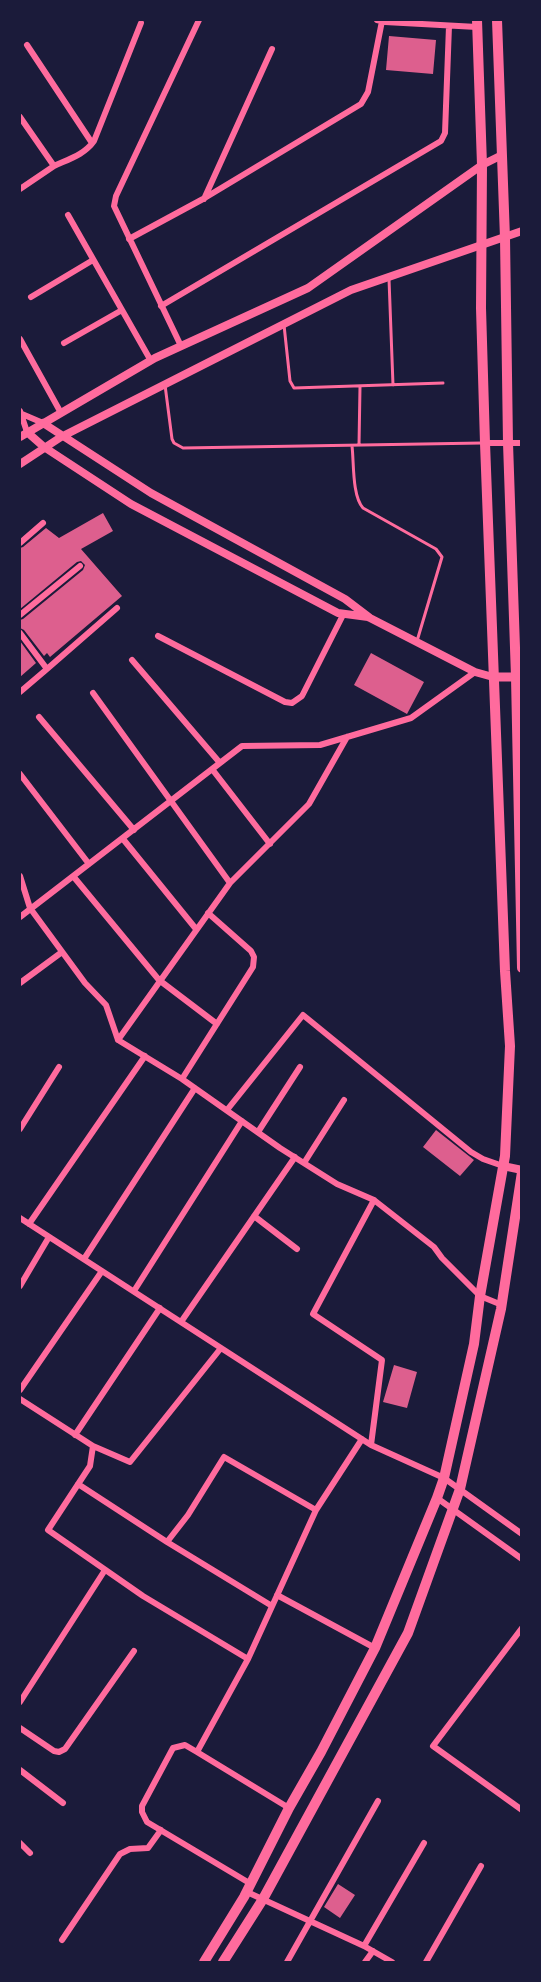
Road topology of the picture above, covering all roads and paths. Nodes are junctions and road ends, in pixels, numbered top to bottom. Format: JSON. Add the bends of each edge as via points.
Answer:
{"nodes":[{"id":1,"x":200,"y":20,"type":"edge"},
{"id":2,"x":379,"y":20,"type":"edge"},
{"id":3,"x":497,"y":20,"type":"edge"},
{"id":4,"x":141,"y":23,"type":"dead end"},
{"id":5,"x":477,"y":23,"type":"edge"},
{"id":6,"x":449,"y":26,"type":"junction"},
{"id":7,"x":27,"y":45,"type":"dead end"},
{"id":8,"x":272,"y":49,"type":"dead end"},
{"id":9,"x":20,"y":117,"type":"edge"},
{"id":10,"x":92,"y":143,"type":"junction"},
{"id":11,"x":502,"y":155,"type":"junction"},
{"id":12,"x":482,"y":165,"type":"junction"},
{"id":13,"x":54,"y":166,"type":"junction"},
{"id":14,"x":20,"y":189,"type":"edge"},
{"id":15,"x":203,"y":199,"type":"junction"},
{"id":16,"x":68,"y":215,"type":"dead end"},
{"id":17,"x":522,"y":231,"type":"edge"},
{"id":18,"x":505,"y":238,"type":"junction"},
{"id":19,"x":129,"y":239,"type":"junction"},
{"id":20,"x":483,"y":246,"type":"junction"},
{"id":21,"x":93,"y":260,"type":"junction"},
{"id":22,"x":389,"y":278,"type":"junction"},
{"id":23,"x":31,"y":297,"type":"dead end"},
{"id":24,"x":161,"y":306,"type":"junction"},
{"id":25,"x":122,"y":310,"type":"junction"},
{"id":26,"x":284,"y":323,"type":"junction"},
{"id":27,"x":20,"y":339,"type":"edge"},
{"id":28,"x":64,"y":343,"type":"dead end"},
{"id":29,"x":181,"y":346,"type":"junction"},
{"id":30,"x":151,"y":361,"type":"junction"},
{"id":31,"x":165,"y":383,"type":"junction"},
{"id":32,"x":443,"y":383,"type":"dead end"},
{"id":33,"x":393,"y":385,"type":"junction"},
{"id":34,"x":360,"y":386,"type":"junction"},
{"id":35,"x":21,"y":412,"type":"edge"},
{"id":36,"x":61,"y":413,"type":"junction"},
{"id":37,"x":43,"y":423,"type":"junction"},
{"id":38,"x":23,"y":435,"type":"edge"},
{"id":39,"x":61,"y":437,"type":"junction"},
{"id":40,"x":485,"y":443,"type":"junction"},
{"id":41,"x":508,"y":443,"type":"junction"},
{"id":42,"x":522,"y":443,"type":"edge"},
{"id":43,"x":359,"y":445,"type":"junction"},
{"id":44,"x":352,"y":446,"type":"junction"},
{"id":45,"x":44,"y":447,"type":"junction"},
{"id":46,"x":20,"y":464,"type":"edge"},
{"id":47,"x":43,"y":523,"type":"dead end"},
{"id":48,"x":20,"y":543,"type":"edge"},
{"id":49,"x":80,"y":566,"type":"dead end"},
{"id":50,"x":117,"y":608,"type":"dead end"},
{"id":51,"x":20,"y":615,"type":"edge"},
{"id":52,"x":343,"y":615,"type":"junction"},
{"id":53,"x":370,"y":618,"type":"junction"},
{"id":54,"x":20,"y":633,"type":"edge"},
{"id":55,"x":158,"y":636,"type":"dead end"},
{"id":56,"x":417,"y":641,"type":"junction"},
{"id":57,"x":132,"y":660,"type":"dead end"},
{"id":58,"x":47,"y":669,"type":"junction"},
{"id":59,"x":476,"y":672,"type":"junction"},
{"id":60,"x":493,"y":676,"type":"junction"},
{"id":61,"x":519,"y":677,"type":"edge"},
{"id":62,"x":20,"y":692,"type":"edge"},
{"id":63,"x":93,"y":693,"type":"dead end"},
{"id":64,"x":39,"y":717,"type":"dead end"},
{"id":65,"x":346,"y":737,"type":"junction"},
{"id":66,"x":220,"y":763,"type":"junction"},
{"id":67,"x":212,"y":770,"type":"junction"},
{"id":68,"x":20,"y":774,"type":"edge"},
{"id":69,"x":172,"y":801,"type":"junction"},
{"id":70,"x":134,"y":831,"type":"junction"},
{"id":71,"x":123,"y":839,"type":"junction"},
{"id":72,"x":270,"y":844,"type":"junction"},
{"id":73,"x":89,"y":864,"type":"junction"},
{"id":74,"x":20,"y":876,"type":"edge"},
{"id":75,"x":73,"y":876,"type":"junction"},
{"id":76,"x":230,"y":883,"type":"junction"},
{"id":77,"x":30,"y":908,"type":"junction"},
{"id":78,"x":208,"y":913,"type":"junction"},
{"id":79,"x":20,"y":917,"type":"edge"},
{"id":80,"x":196,"y":929,"type":"junction"},
{"id":81,"x":62,"y":952,"type":"junction"},
{"id":82,"x":521,"y":961,"type":"edge"},
{"id":83,"x":159,"y":980,"type":"junction"},
{"id":84,"x":20,"y":984,"type":"edge"},
{"id":85,"x":217,"y":1024,"type":"junction"},
{"id":86,"x":118,"y":1040,"type":"junction"},
{"id":87,"x":145,"y":1056,"type":"junction"},
{"id":88,"x":59,"y":1067,"type":"dead end"},
{"id":89,"x":300,"y":1067,"type":"dead end"},
{"id":90,"x":182,"y":1078,"type":"junction"},
{"id":91,"x":195,"y":1088,"type":"junction"},
{"id":92,"x":344,"y":1100,"type":"dead end"},
{"id":93,"x":227,"y":1110,"type":"junction"},
{"id":94,"x":243,"y":1121,"type":"junction"},
{"id":95,"x":20,"y":1129,"type":"edge"},
{"id":96,"x":258,"y":1132,"type":"junction"},
{"id":97,"x":295,"y":1157,"type":"junction"},
{"id":98,"x":304,"y":1163,"type":"junction"},
{"id":99,"x":503,"y":1166,"type":"junction"},
{"id":100,"x":522,"y":1171,"type":"edge"},
{"id":101,"x":374,"y":1200,"type":"junction"},
{"id":102,"x":254,"y":1216,"type":"junction"},
{"id":103,"x":20,"y":1218,"type":"edge"},
{"id":104,"x":29,"y":1224,"type":"junction"},
{"id":105,"x":49,"y":1237,"type":"junction"},
{"id":106,"x":297,"y":1249,"type":"dead end"},
{"id":107,"x":84,"y":1259,"type":"junction"},
{"id":108,"x":102,"y":1271,"type":"junction"},
{"id":109,"x":20,"y":1286,"type":"edge"},
{"id":110,"x":134,"y":1291,"type":"junction"},
{"id":111,"x":480,"y":1296,"type":"junction"},
{"id":112,"x":502,"y":1305,"type":"junction"},
{"id":113,"x":160,"y":1308,"type":"junction"},
{"id":114,"x":182,"y":1322,"type":"junction"},
{"id":115,"x":221,"y":1348,"type":"junction"},
{"id":116,"x":20,"y":1390,"type":"edge"},
{"id":117,"x":20,"y":1399,"type":"edge"},
{"id":118,"x":75,"y":1435,"type":"junction"},
{"id":119,"x":362,"y":1439,"type":"junction"},
{"id":120,"x":371,"y":1445,"type":"junction"},
{"id":121,"x":93,"y":1446,"type":"junction"},
{"id":122,"x":444,"y":1478,"type":"junction"},
{"id":123,"x":78,"y":1484,"type":"junction"},
{"id":124,"x":460,"y":1489,"type":"junction"},
{"id":125,"x":437,"y":1498,"type":"junction"},
{"id":126,"x":316,"y":1510,"type":"junction"},
{"id":127,"x":454,"y":1510,"type":"junction"},
{"id":128,"x":522,"y":1534,"type":"edge"},
{"id":129,"x":167,"y":1542,"type":"junction"},
{"id":130,"x":522,"y":1559,"type":"edge"},
{"id":131,"x":105,"y":1570,"type":"junction"},
{"id":132,"x":277,"y":1595,"type":"junction"},
{"id":133,"x":272,"y":1606,"type":"junction"},
{"id":134,"x":522,"y":1628,"type":"edge"},
{"id":135,"x":375,"y":1648,"type":"junction"},
{"id":136,"x":134,"y":1651,"type":"dead end"},
{"id":137,"x":248,"y":1659,"type":"junction"},
{"id":138,"x":20,"y":1702,"type":"edge"},
{"id":139,"x":20,"y":1728,"type":"edge"},
{"id":140,"x":197,"y":1752,"type":"junction"},
{"id":141,"x":20,"y":1770,"type":"edge"},
{"id":142,"x":378,"y":1801,"type":"dead end"},
{"id":143,"x":63,"y":1803,"type":"dead end"},
{"id":144,"x":289,"y":1808,"type":"junction"},
{"id":145,"x":522,"y":1810,"type":"edge"},
{"id":146,"x":160,"y":1830,"type":"junction"},
{"id":147,"x":20,"y":1843,"type":"edge"},
{"id":148,"x":424,"y":1843,"type":"dead end"},
{"id":149,"x":30,"y":1853,"type":"dead end"},
{"id":150,"x":481,"y":1866,"type":"dead end"},
{"id":151,"x":249,"y":1888,"type":"junction"},
{"id":152,"x":263,"y":1899,"type":"junction"},
{"id":153,"x":309,"y":1921,"type":"junction"},
{"id":154,"x":62,"y":1940,"type":"dead end"},
{"id":155,"x":364,"y":1946,"type":"junction"},
{"id":156,"x":373,"y":1951,"type":"junction"},
{"id":157,"x":204,"y":1962,"type":"edge"},
{"id":158,"x":223,"y":1962,"type":"edge"},
{"id":159,"x":287,"y":1962,"type":"edge"},
{"id":160,"x":365,"y":1962,"type":"edge"},
{"id":161,"x":392,"y":1962,"type":"edge"},
{"id":162,"x":426,"y":1962,"type":"edge"}],
"edges":[{"from":1,"to":19,"type":"street","via":[[115,201],[115,212]]},
{"from":2,"to":6,"type":"street"},
{"from":2,"to":15,"type":"street","via":[[368,92],[360,104]]},
{"from":3,"to":11,"type":"main road"},
{"from":4,"to":10,"type":"street"},
{"from":5,"to":6,"type":"street"},
{"from":5,"to":12,"type":"main road"},
{"from":6,"to":24,"type":"street","via":[[445,133],[441,141]]},
{"from":7,"to":10,"type":"street"},
{"from":8,"to":15,"type":"street"},
{"from":9,"to":13,"type":"street"},
{"from":10,"to":13,"type":"street","via":[[81,154]]},
{"from":11,"to":12,"type":"street"},
{"from":11,"to":18,"type":"main road"},
{"from":12,"to":20,"type":"main road"},
{"from":12,"to":29,"type":"street","via":[[308,288]]},
{"from":13,"to":14,"type":"street"},
{"from":15,"to":19,"type":"street"},
{"from":16,"to":21,"type":"street"},
{"from":17,"to":18,"type":"street"},
{"from":18,"to":20,"type":"street"},
{"from":18,"to":41,"type":"main road"},
{"from":19,"to":24,"type":"street"},
{"from":20,"to":22,"type":"street"},
{"from":20,"to":40,"type":"main road"},
{"from":21,"to":23,"type":"street"},
{"from":21,"to":25,"type":"street"},
{"from":22,"to":26,"type":"street","via":[[351,290]]},
{"from":22,"to":33,"type":"lane"},
{"from":24,"to":29,"type":"street"},
{"from":25,"to":28,"type":"street"},
{"from":25,"to":30,"type":"street"},
{"from":26,"to":31,"type":"street"},
{"from":26,"to":34,"type":"lane","via":[[294,388]]},
{"from":27,"to":36,"type":"street"},
{"from":29,"to":30,"type":"street"},
{"from":30,"to":36,"type":"street"},
{"from":31,"to":39,"type":"street"},
{"from":31,"to":44,"type":"lane","via":[[171,439],[178,446]]},
{"from":32,"to":33,"type":"lane"},
{"from":33,"to":34,"type":"lane"},
{"from":34,"to":43,"type":"lane"},
{"from":35,"to":37,"type":"street"},
{"from":35,"to":38,"type":"street"},
{"from":36,"to":37,"type":"street"},
{"from":37,"to":38,"type":"street"},
{"from":37,"to":39,"type":"street"},
{"from":38,"to":45,"type":"street"},
{"from":39,"to":45,"type":"street"},
{"from":39,"to":53,"type":"street","via":[[151,493],[345,599]]},
{"from":40,"to":41,"type":"street"},
{"from":40,"to":43,"type":"lane"},
{"from":40,"to":60,"type":"main road"},
{"from":41,"to":42,"type":"street"},
{"from":41,"to":61,"type":"main road"},
{"from":43,"to":44,"type":"lane"},
{"from":44,"to":56,"type":"lane","via":[[359,504],[436,549],[442,557]]},
{"from":45,"to":46,"type":"street"},
{"from":45,"to":52,"type":"street","via":[[131,504]]},
{"from":47,"to":48,"type":"street"},
{"from":49,"to":51,"type":"street"},
{"from":50,"to":58,"type":"street"},
{"from":52,"to":53,"type":"street"},
{"from":52,"to":55,"type":"street","via":[[302,696],[292,703]]},
{"from":53,"to":56,"type":"street"},
{"from":54,"to":58,"type":"street"},
{"from":56,"to":59,"type":"street"},
{"from":57,"to":66,"type":"street"},
{"from":58,"to":62,"type":"street"},
{"from":59,"to":60,"type":"street"},
{"from":59,"to":65,"type":"street","via":[[411,718]]},
{"from":60,"to":61,"type":"main road"},
{"from":60,"to":99,"type":"main road","via":[[510,1046]]},
{"from":61,"to":82,"type":"main road"},
{"from":63,"to":69,"type":"street"},
{"from":64,"to":70,"type":"street"},
{"from":65,"to":66,"type":"street","via":[[320,744],[242,746]]},
{"from":65,"to":72,"type":"street","via":[[309,804]]},
{"from":66,"to":67,"type":"street"},
{"from":67,"to":69,"type":"street"},
{"from":67,"to":72,"type":"street"},
{"from":68,"to":73,"type":"street"},
{"from":69,"to":70,"type":"street"},
{"from":69,"to":76,"type":"street"},
{"from":70,"to":71,"type":"street"},
{"from":71,"to":73,"type":"street"},
{"from":71,"to":80,"type":"street"},
{"from":72,"to":76,"type":"street"},
{"from":73,"to":75,"type":"street"},
{"from":74,"to":77,"type":"street"},
{"from":75,"to":77,"type":"street"},
{"from":75,"to":83,"type":"street"},
{"from":76,"to":78,"type":"street"},
{"from":77,"to":79,"type":"street"},
{"from":77,"to":81,"type":"street"},
{"from":78,"to":80,"type":"street"},
{"from":78,"to":85,"type":"street","via":[[251,951],[254,961]]},
{"from":80,"to":83,"type":"street"},
{"from":81,"to":84,"type":"street"},
{"from":81,"to":86,"type":"street","via":[[106,1005]]},
{"from":83,"to":85,"type":"street"},
{"from":83,"to":86,"type":"street"},
{"from":85,"to":90,"type":"street"},
{"from":86,"to":87,"type":"street"},
{"from":87,"to":90,"type":"street"},
{"from":87,"to":104,"type":"street"},
{"from":88,"to":95,"type":"street"},
{"from":89,"to":96,"type":"street"},
{"from":90,"to":91,"type":"street"},
{"from":91,"to":93,"type":"street"},
{"from":91,"to":107,"type":"street"},
{"from":92,"to":98,"type":"street"},
{"from":93,"to":94,"type":"street"},
{"from":93,"to":99,"type":"street","via":[[303,1015],[471,1152]]},
{"from":94,"to":96,"type":"street"},
{"from":94,"to":110,"type":"street"},
{"from":96,"to":97,"type":"street"},
{"from":97,"to":98,"type":"street"},
{"from":97,"to":102,"type":"street"},
{"from":98,"to":101,"type":"street","via":[[337,1184]]},
{"from":99,"to":100,"type":"street"},
{"from":99,"to":111,"type":"main road"},
{"from":100,"to":112,"type":"main road"},
{"from":101,"to":111,"type":"street","via":[[434,1247]]},
{"from":101,"to":120,"type":"street","via":[[313,1314],[382,1360]]},
{"from":102,"to":106,"type":"street"},
{"from":102,"to":114,"type":"street"},
{"from":103,"to":104,"type":"street"},
{"from":104,"to":105,"type":"street"},
{"from":105,"to":107,"type":"street"},
{"from":105,"to":109,"type":"street"},
{"from":107,"to":108,"type":"street"},
{"from":108,"to":110,"type":"street"},
{"from":108,"to":116,"type":"street"},
{"from":110,"to":113,"type":"street"},
{"from":111,"to":112,"type":"street"},
{"from":111,"to":122,"type":"main road","via":[[474,1344]]},
{"from":112,"to":124,"type":"main road"},
{"from":113,"to":114,"type":"street"},
{"from":113,"to":118,"type":"street"},
{"from":114,"to":115,"type":"street"},
{"from":115,"to":119,"type":"street"},
{"from":115,"to":121,"type":"street","via":[[130,1462]]},
{"from":117,"to":118,"type":"street"},
{"from":118,"to":121,"type":"street"},
{"from":119,"to":120,"type":"street"},
{"from":119,"to":126,"type":"street"},
{"from":120,"to":122,"type":"street"},
{"from":121,"to":123,"type":"street","via":[[90,1466]]},
{"from":122,"to":124,"type":"street"},
{"from":122,"to":125,"type":"main road"},
{"from":123,"to":129,"type":"street"},
{"from":123,"to":131,"type":"street","via":[[48,1530]]},
{"from":124,"to":127,"type":"main road"},
{"from":124,"to":128,"type":"street"},
{"from":125,"to":127,"type":"street"},
{"from":125,"to":135,"type":"main road"},
{"from":126,"to":129,"type":"street","via":[[224,1457]]},
{"from":126,"to":132,"type":"street"},
{"from":127,"to":130,"type":"street"},
{"from":127,"to":152,"type":"main road","via":[[400,1650]]},
{"from":129,"to":133,"type":"street"},
{"from":131,"to":137,"type":"street"},
{"from":131,"to":138,"type":"street"},
{"from":132,"to":133,"type":"street"},
{"from":132,"to":135,"type":"street"},
{"from":133,"to":137,"type":"street"},
{"from":134,"to":145,"type":"street","via":[[433,1746]]},
{"from":135,"to":144,"type":"main road"},
{"from":136,"to":139,"type":"street","via":[[65,1749],[54,1751]]},
{"from":137,"to":140,"type":"street"},
{"from":140,"to":144,"type":"street"},
{"from":140,"to":146,"type":"street","via":[[185,1745],[173,1748],[142,1806],[147,1822]]},
{"from":141,"to":143,"type":"street"},
{"from":142,"to":153,"type":"street"},
{"from":144,"to":151,"type":"main road"},
{"from":146,"to":151,"type":"street"},
{"from":146,"to":154,"type":"street","via":[[148,1848],[120,1854]]},
{"from":147,"to":149,"type":"street"},
{"from":148,"to":155,"type":"street"},
{"from":150,"to":162,"type":"street"},
{"from":151,"to":152,"type":"street"},
{"from":151,"to":157,"type":"main road"},
{"from":152,"to":153,"type":"street"},
{"from":152,"to":158,"type":"main road"},
{"from":153,"to":155,"type":"street"},
{"from":153,"to":159,"type":"street"},
{"from":155,"to":156,"type":"street"},
{"from":156,"to":160,"type":"street"},
{"from":156,"to":161,"type":"street"}]}
